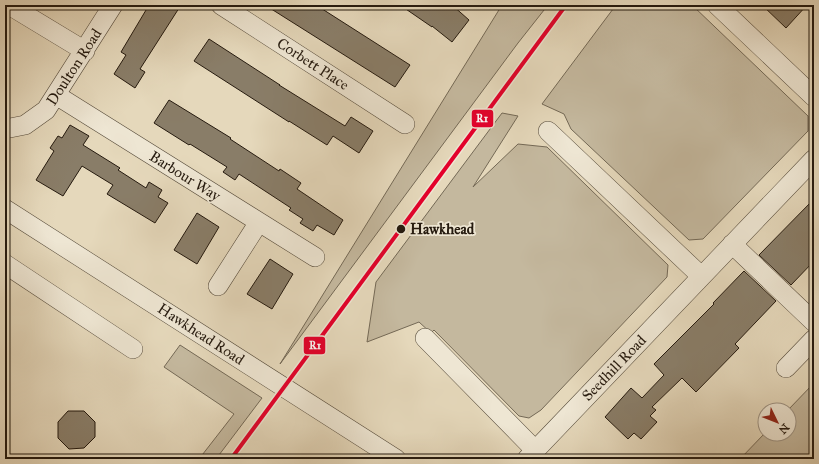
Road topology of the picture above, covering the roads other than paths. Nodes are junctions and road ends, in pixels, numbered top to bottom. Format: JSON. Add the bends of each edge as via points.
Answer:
{"nodes":[{"id":1,"x":9,"y":5,"type":"edge"},
{"id":2,"x":113,"y":5,"type":"edge"},
{"id":3,"x":221,"y":5,"type":"edge"},
{"id":4,"x":717,"y":5,"type":"edge"},
{"id":5,"x":85,"y":51,"type":"junction"},
{"id":6,"x":56,"y":95,"type":"junction"},
{"id":7,"x":814,"y":97,"type":"edge"},
{"id":8,"x":406,"y":124,"type":"dead end"},
{"id":9,"x":5,"y":129,"type":"edge"},
{"id":10,"x":548,"y":131,"type":"dead end"},
{"id":11,"x":814,"y":159,"type":"edge"},
{"id":12,"x":5,"y":209,"type":"edge"},
{"id":13,"x":259,"y":222,"type":"junction"},
{"id":14,"x":732,"y":244,"type":"junction"},
{"id":15,"x":314,"y":257,"type":"dead end"},
{"id":16,"x":5,"y":264,"type":"edge"},
{"id":17,"x":701,"y":276,"type":"junction"},
{"id":18,"x":218,"y":286,"type":"dead end"},
{"id":19,"x":814,"y":322,"type":"edge"},
{"id":20,"x":425,"y":338,"type":"dead end"},
{"id":21,"x":814,"y":339,"type":"edge"},
{"id":22,"x":133,"y":349,"type":"dead end"},
{"id":23,"x":786,"y":368,"type":"dead end"},
{"id":24,"x":531,"y":454,"type":"edge"},
{"id":25,"x":396,"y":459,"type":"edge"}],
"edges":[{"from":1,"to":5,"type":"street"},
{"from":2,"to":5,"type":"street","name":"Doulton Road"},
{"from":3,"to":8,"type":"street","name":"Corbett Place"},
{"from":4,"to":7,"type":"street"},
{"from":5,"to":6,"type":"street","name":"Doulton Road"},
{"from":6,"to":9,"type":"street","name":"Doulton Road","via":[[46,110],[25,125]]},
{"from":6,"to":13,"type":"street","name":"Barbour Way"},
{"from":10,"to":17,"type":"street"},
{"from":11,"to":14,"type":"street","name":"Seedhill Road"},
{"from":12,"to":25,"type":"street","name":"Hawkhead Road"},
{"from":13,"to":15,"type":"street","name":"Barbour Way"},
{"from":13,"to":18,"type":"street"},
{"from":14,"to":17,"type":"street","name":"Seedhill Road"},
{"from":14,"to":19,"type":"street"},
{"from":16,"to":22,"type":"street"},
{"from":17,"to":24,"type":"street","name":"Seedhill Road"},
{"from":20,"to":24,"type":"street"},
{"from":21,"to":23,"type":"street"}]}
